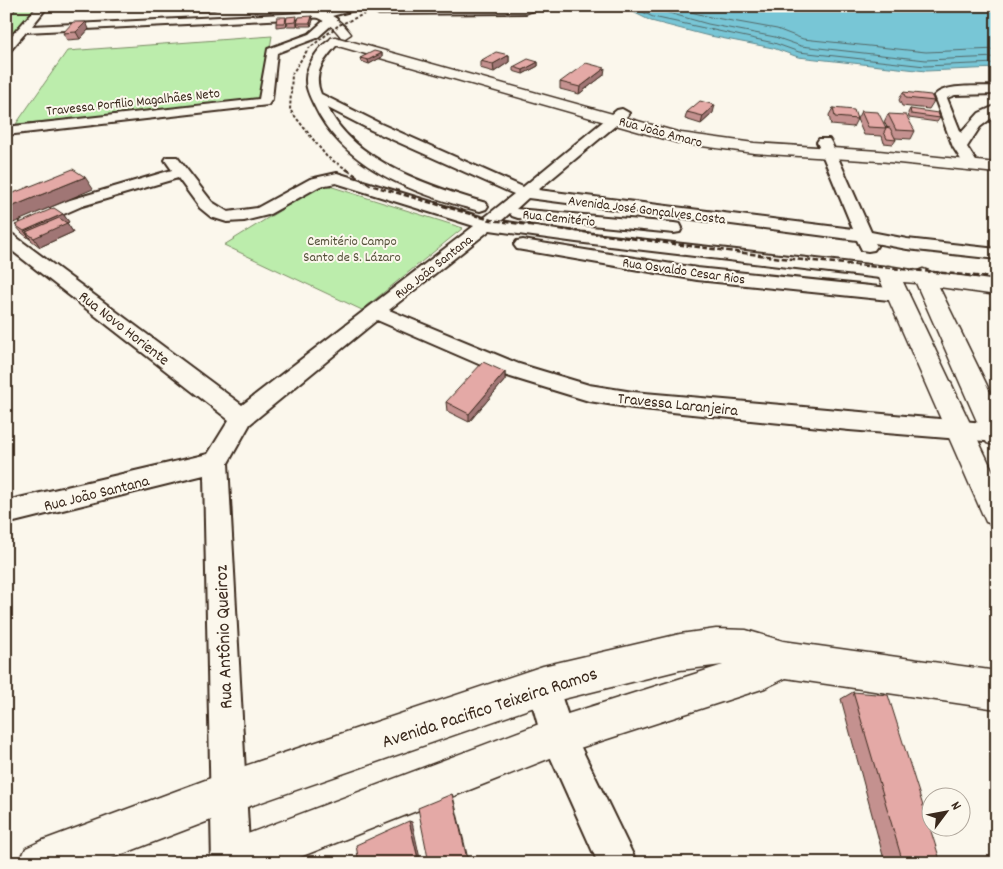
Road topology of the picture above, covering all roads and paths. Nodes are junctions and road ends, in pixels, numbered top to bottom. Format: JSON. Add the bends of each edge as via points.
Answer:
{"nodes":[{"id":1,"x":12,"y":6,"type":"edge"},
{"id":2,"x":43,"y":6,"type":"edge"},
{"id":3,"x":184,"y":6,"type":"edge"},
{"id":4,"x":211,"y":6,"type":"edge"},
{"id":5,"x":216,"y":6,"type":"edge"},
{"id":6,"x":289,"y":6,"type":"edge"},
{"id":7,"x":364,"y":6,"type":"edge"},
{"id":8,"x":390,"y":6,"type":"edge"},
{"id":9,"x":538,"y":6,"type":"edge"},
{"id":10,"x":202,"y":7,"type":"edge"},
{"id":11,"x":379,"y":11,"type":"junction"},
{"id":12,"x":6,"y":12,"type":"edge"},
{"id":13,"x":328,"y":17,"type":"junction"},
{"id":14,"x":364,"y":18,"type":"dead end"},
{"id":15,"x":194,"y":21,"type":"junction"},
{"id":16,"x":24,"y":29,"type":"junction"},
{"id":17,"x":343,"y":32,"type":"junction"},
{"id":18,"x":6,"y":49,"type":"edge"},
{"id":19,"x":997,"y":90,"type":"edge"},
{"id":20,"x":317,"y":97,"type":"junction"},
{"id":21,"x":941,"y":102,"type":"junction"},
{"id":22,"x":997,"y":109,"type":"edge"},
{"id":23,"x":619,"y":116,"type":"junction"},
{"id":24,"x":981,"y":117,"type":"junction"},
{"id":25,"x":6,"y":131,"type":"edge"},
{"id":26,"x":826,"y":148,"type":"junction"},
{"id":27,"x":965,"y":156,"type":"junction"},
{"id":28,"x":997,"y":161,"type":"edge"},
{"id":29,"x":997,"y":168,"type":"edge"},
{"id":30,"x":524,"y":193,"type":"junction"},
{"id":31,"x":495,"y":217,"type":"junction"},
{"id":32,"x":6,"y":234,"type":"edge"},
{"id":33,"x":470,"y":237,"type":"junction"},
{"id":34,"x":6,"y":238,"type":"edge"},
{"id":35,"x":866,"y":241,"type":"junction"},
{"id":36,"x":997,"y":254,"type":"edge"},
{"id":37,"x":894,"y":284,"type":"junction"},
{"id":38,"x":926,"y":284,"type":"junction"},
{"id":39,"x":997,"y":288,"type":"edge"},
{"id":40,"x":375,"y":311,"type":"junction"},
{"id":41,"x":242,"y":418,"type":"junction"},
{"id":42,"x":958,"y":429,"type":"junction"},
{"id":43,"x":996,"y":434,"type":"edge"},
{"id":44,"x":216,"y":462,"type":"junction"},
{"id":45,"x":6,"y":513,"type":"edge"},
{"id":46,"x":997,"y":513,"type":"edge"},
{"id":47,"x":783,"y":659,"type":"junction"},
{"id":48,"x":543,"y":685,"type":"junction"},
{"id":49,"x":997,"y":690,"type":"edge"},
{"id":50,"x":558,"y":736,"type":"junction"},
{"id":51,"x":227,"y":793,"type":"junction"},
{"id":52,"x":41,"y":863,"type":"edge"},
{"id":53,"x":230,"y":863,"type":"edge"},
{"id":54,"x":618,"y":863,"type":"edge"}],
"edges":[{"from":1,"to":12,"type":"street"},
{"from":2,"to":16,"type":"street"},
{"from":3,"to":10,"type":"street"},
{"from":4,"to":5,"type":"street"},
{"from":4,"to":10,"type":"street"},
{"from":6,"to":13,"type":"street"},
{"from":7,"to":13,"type":"street"},
{"from":8,"to":11,"type":"street"},
{"from":9,"to":11,"type":"street","via":[[526,10]]},
{"from":10,"to":15,"type":"street"},
{"from":11,"to":14,"type":"street"},
{"from":13,"to":15,"type":"street"},
{"from":13,"to":17,"type":"street"},
{"from":13,"to":25,"type":"street","name":"Travessa Porfilio Magalhães Neto","via":[[313,36],[272,51],[263,102]]},
{"from":15,"to":16,"type":"street"},
{"from":16,"to":18,"type":"street"},
{"from":17,"to":20,"type":"street","name":"Rua Cemitério","via":[[325,48],[315,67],[312,87]]},
{"from":17,"to":23,"type":"street","name":"Rua João Amaro"},
{"from":19,"to":21,"type":"street","via":[[947,92],[940,96]]},
{"from":20,"to":30,"type":"street","name":"Avenida José Gonçalves Costa"},
{"from":20,"to":31,"type":"street","name":"Rua Cemitério","via":[[329,123],[344,140],[380,166]]},
{"from":21,"to":24,"type":"street"},
{"from":21,"to":27,"type":"street"},
{"from":22,"to":24,"type":"street"},
{"from":23,"to":26,"type":"street","name":"Rua João Amaro","via":[[679,138],[706,144],[744,148]]},
{"from":23,"to":30,"type":"street","name":"Rua João Santana"},
{"from":24,"to":27,"type":"street","via":[[973,125]]},
{"from":26,"to":27,"type":"street","name":"Rua João Amaro"},
{"from":26,"to":35,"type":"street"},
{"from":27,"to":28,"type":"street","name":"Rua João Amaro"},
{"from":27,"to":29,"type":"street","name":"Rua João Amaro"},
{"from":30,"to":31,"type":"street","name":"Rua João Santana"},
{"from":30,"to":35,"type":"street","name":"Avenida José Gonçalves Costa"},
{"from":31,"to":32,"type":"street","name":"Rua Cemitério","via":[[401,199],[344,180],[324,179],[262,212],[227,217],[206,205],[176,167],[76,203]]},
{"from":31,"to":33,"type":"street","name":"Rua João Santana"},
{"from":31,"to":35,"type":"street","name":"Rua Cemitério"},
{"from":31,"to":37,"type":"street","name":"Rua Osvaldo Cesar Rios","via":[[595,239]]},
{"from":33,"to":37,"type":"street","name":"Rua Osvaldo Cesar Rios","via":[[697,274]]},
{"from":33,"to":40,"type":"street","name":"Rua João Santana"},
{"from":34,"to":41,"type":"street","name":"Rua Novo Horiente"},
{"from":35,"to":36,"type":"street","name":"Rua Cemitério","via":[[886,247],[907,244]]},
{"from":37,"to":38,"type":"street"},
{"from":37,"to":42,"type":"street"},
{"from":38,"to":39,"type":"street"},
{"from":38,"to":43,"type":"street"},
{"from":40,"to":41,"type":"street","name":"Rua João Santana"},
{"from":40,"to":42,"type":"street","name":"Travessa Laranjeira","via":[[512,370],[589,393],[633,400]]},
{"from":41,"to":44,"type":"street"},
{"from":42,"to":43,"type":"street","name":"Travessa Laranjeira"},
{"from":42,"to":46,"type":"street"},
{"from":44,"to":45,"type":"street","name":"Rua João Santana"},
{"from":44,"to":51,"type":"street","name":"Rua Antônio Queiroz"},
{"from":47,"to":48,"type":"street","name":"Avenida Pacifico Teixeira Ramos","via":[[746,648],[716,647],[636,661]]},
{"from":47,"to":49,"type":"street","name":"Avenida Pacifico Teixeira Ramos"},
{"from":47,"to":50,"type":"street","via":[[759,672]]},
{"from":48,"to":50,"type":"street"},
{"from":48,"to":51,"type":"street","name":"Avenida Pacifico Teixeira Ramos"},
{"from":50,"to":53,"type":"street"},
{"from":50,"to":54,"type":"street"},
{"from":51,"to":52,"type":"street","name":"Avenida Pacifico Teixeira Ramos"},
{"from":51,"to":53,"type":"street","name":"Rua Antônio Queiroz"}]}
